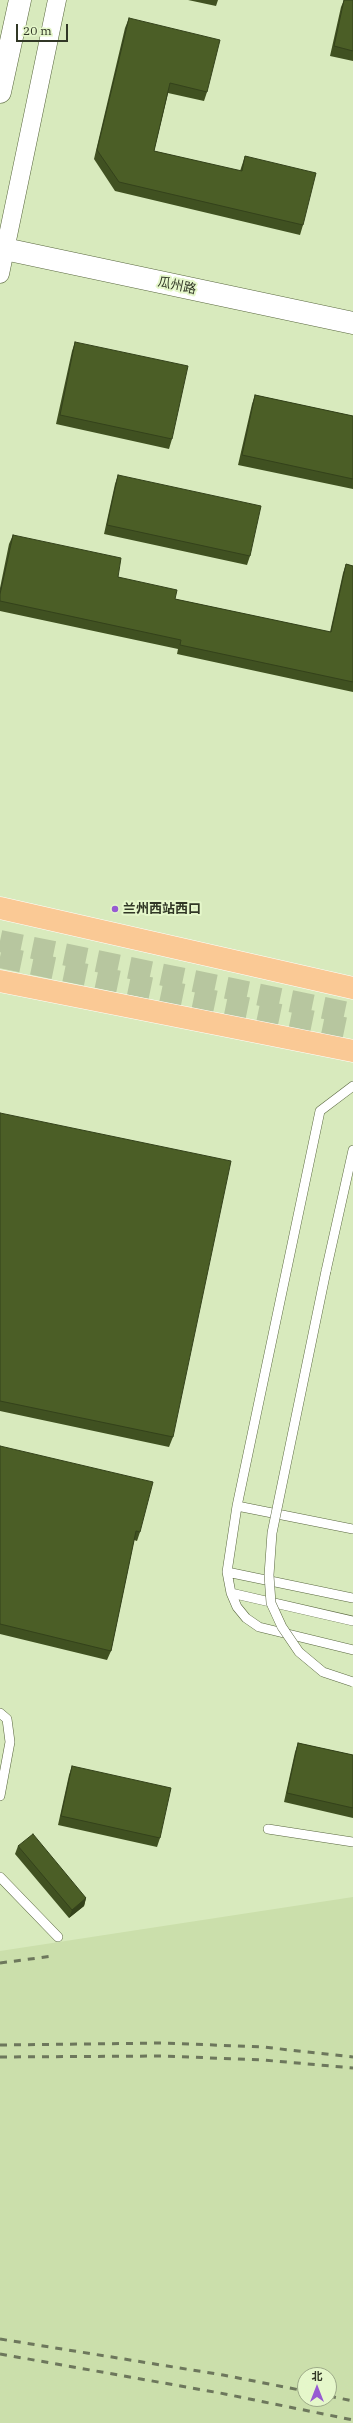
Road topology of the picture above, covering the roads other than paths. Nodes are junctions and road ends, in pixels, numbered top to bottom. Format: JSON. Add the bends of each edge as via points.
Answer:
{"nodes":[{"id":1,"x":20,"y":0,"type":"edge"},
{"id":2,"x":57,"y":0,"type":"edge"},
{"id":3,"x":0,"y":92,"type":"edge"},
{"id":4,"x":3,"y":248,"type":"edge"},
{"id":5,"x":0,"y":274,"type":"edge"},
{"id":6,"x":353,"y":323,"type":"edge"},
{"id":7,"x":0,"y":908,"type":"edge"},
{"id":8,"x":0,"y":981,"type":"edge"},
{"id":9,"x":353,"y":988,"type":"edge"},
{"id":10,"x":353,"y":1051,"type":"edge"},
{"id":11,"x":353,"y":1086,"type":"edge"},
{"id":12,"x":353,"y":1150,"type":"edge"},
{"id":13,"x":238,"y":1506,"type":"junction"},
{"id":14,"x":353,"y":1530,"type":"edge"},
{"id":15,"x":227,"y":1572,"type":"junction"},
{"id":16,"x":231,"y":1593,"type":"junction"},
{"id":17,"x":353,"y":1598,"type":"edge"},
{"id":18,"x":353,"y":1620,"type":"edge"},
{"id":19,"x":353,"y":1650,"type":"edge"},
{"id":20,"x":353,"y":1682,"type":"edge"},
{"id":21,"x":0,"y":1713,"type":"edge"},
{"id":22,"x":0,"y":1796,"type":"edge"},
{"id":23,"x":268,"y":1829,"type":"dead end"},
{"id":24,"x":353,"y":1842,"type":"edge"},
{"id":25,"x":0,"y":1877,"type":"edge"},
{"id":26,"x":58,"y":1937,"type":"dead end"}],
"edges":[{"from":1,"to":3,"type":"street"},
{"from":2,"to":4,"type":"street"},
{"from":4,"to":5,"type":"street"},
{"from":4,"to":6,"type":"street","name":"瓜州路"},
{"from":7,"to":9,"type":"main road"},
{"from":8,"to":10,"type":"main road"},
{"from":11,"to":13,"type":"lane","via":[[320,1111]]},
{"from":12,"to":20,"type":"lane","bridge":true,"via":[[272,1533],[269,1575],[271,1603],[282,1627],[299,1652],[322,1672]]},
{"from":13,"to":14,"type":"lane"},
{"from":13,"to":15,"type":"lane"},
{"from":15,"to":16,"type":"lane"},
{"from":15,"to":17,"type":"lane"},
{"from":16,"to":18,"type":"lane"},
{"from":16,"to":19,"type":"lane","via":[[237,1607],[258,1627]]},
{"from":21,"to":22,"type":"lane","via":[[7,1718],[10,1742]]},
{"from":23,"to":24,"type":"lane"},
{"from":25,"to":26,"type":"lane"}]}
